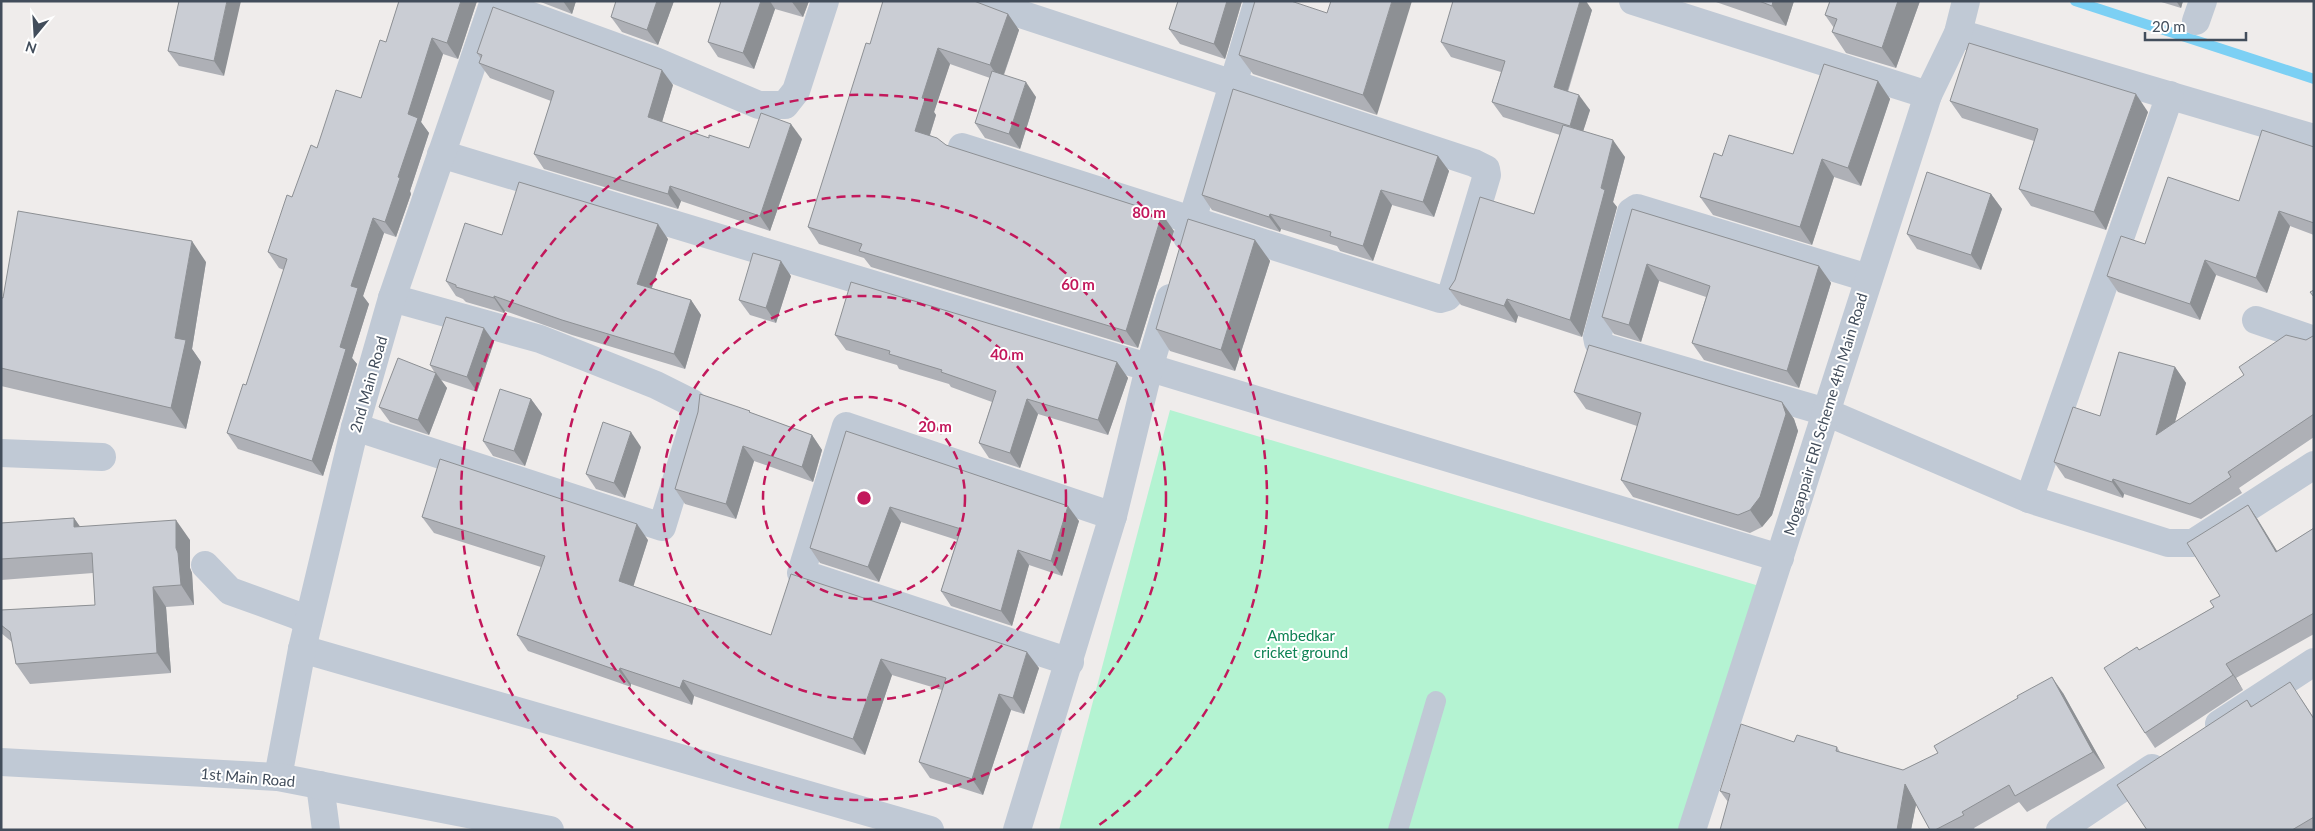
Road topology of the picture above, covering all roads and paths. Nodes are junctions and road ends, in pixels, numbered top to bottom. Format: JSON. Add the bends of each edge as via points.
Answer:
{"nodes":[{"id":1,"x":825,"y":1,"type":"edge"},
{"id":2,"x":981,"y":1,"type":"edge"},
{"id":3,"x":1258,"y":1,"type":"edge"},
{"id":4,"x":1633,"y":1,"type":"edge"},
{"id":5,"x":1966,"y":1,"type":"edge"},
{"id":6,"x":493,"y":2,"type":"edge"},
{"id":7,"x":1958,"y":33,"type":"junction"},
{"id":8,"x":1232,"y":83,"type":"junction"},
{"id":9,"x":1928,"y":95,"type":"junction"},
{"id":10,"x":2170,"y":95,"type":"junction"},
{"id":11,"x":2314,"y":138,"type":"edge"},
{"id":12,"x":962,"y":147,"type":"dead end"},
{"id":13,"x":441,"y":154,"type":"junction"},
{"id":14,"x":1192,"y":219,"type":"junction"},
{"id":15,"x":1868,"y":278,"type":"junction"},
{"id":16,"x":392,"y":298,"type":"junction"},
{"id":17,"x":2256,"y":320,"type":"dead end"},
{"id":18,"x":2314,"y":340,"type":"edge"},
{"id":19,"x":1149,"y":368,"type":"junction"},
{"id":20,"x":1826,"y":412,"type":"junction"},
{"id":21,"x":354,"y":427,"type":"junction"},
{"id":22,"x":1,"y":453,"type":"edge"},
{"id":23,"x":102,"y":457,"type":"dead end"},
{"id":24,"x":2314,"y":465,"type":"edge"},
{"id":25,"x":2029,"y":499,"type":"junction"},
{"id":26,"x":1113,"y":516,"type":"junction"},
{"id":27,"x":1780,"y":558,"type":"junction"},
{"id":28,"x":205,"y":564,"type":"dead end"},
{"id":29,"x":308,"y":622,"type":"junction"},
{"id":30,"x":302,"y":650,"type":"junction"},
{"id":31,"x":1070,"y":662,"type":"junction"},
{"id":32,"x":2312,"y":668,"type":"edge"},
{"id":33,"x":1436,"y":701,"type":"dead end"},
{"id":34,"x":2200,"y":737,"type":"edge"},
{"id":35,"x":2176,"y":753,"type":"edge"},
{"id":36,"x":1,"y":762,"type":"edge"},
{"id":37,"x":278,"y":777,"type":"junction"},
{"id":38,"x":320,"y":785,"type":"junction"},
{"id":39,"x":501,"y":825,"type":"edge"},
{"id":40,"x":326,"y":830,"type":"edge"},
{"id":41,"x":550,"y":830,"type":"edge"},
{"id":42,"x":930,"y":830,"type":"edge"},
{"id":43,"x":1017,"y":830,"type":"edge"},
{"id":44,"x":1398,"y":830,"type":"edge"},
{"id":45,"x":1693,"y":830,"type":"edge"},
{"id":46,"x":2060,"y":830,"type":"edge"}],
"edges":[{"from":1,"to":6,"type":"street","via":[[796,91],[784,105],[759,104],[655,60]]},
{"from":2,"to":8,"type":"street"},
{"from":3,"to":8,"type":"street"},
{"from":4,"to":9,"type":"street"},
{"from":5,"to":7,"type":"street","name":"Mogappair ERI Scheme 4th Main Road"},
{"from":6,"to":13,"type":"street","name":"2nd Main Road"},
{"from":7,"to":9,"type":"street","name":"Mogappair ERI Scheme 4th Main Road"},
{"from":7,"to":10,"type":"street"},
{"from":8,"to":14,"type":"street"},
{"from":8,"to":14,"type":"street","via":[[1474,163],[1486,169],[1487,175],[1452,292],[1440,299]]},
{"from":9,"to":15,"type":"street","name":"Mogappair ERI Scheme 4th Main Road"},
{"from":10,"to":11,"type":"street"},
{"from":10,"to":25,"type":"street"},
{"from":12,"to":14,"type":"street"},
{"from":13,"to":16,"type":"street","name":"2nd Main Road"},
{"from":13,"to":19,"type":"street"},
{"from":14,"to":19,"type":"street"},
{"from":15,"to":20,"type":"street","name":"Mogappair ERI Scheme 4th Main Road"},
{"from":15,"to":20,"type":"street","via":[[1642,208],[1631,212],[1598,342],[1608,348]]},
{"from":16,"to":21,"type":"street","name":"2nd Main Road"},
{"from":16,"to":21,"type":"street","via":[[540,339],[656,385],[692,403],[694,422],[688,445],[662,527]]},
{"from":17,"to":18,"type":"street"},
{"from":19,"to":26,"type":"street"},
{"from":19,"to":27,"type":"street"},
{"from":20,"to":25,"type":"street"},
{"from":20,"to":27,"type":"street","name":"Mogappair ERI Scheme 4th Main Road"},
{"from":21,"to":29,"type":"street","name":"2nd Main Road"},
{"from":22,"to":23,"type":"street"},
{"from":24,"to":25,"type":"street","via":[[2192,543],[2168,543]]},
{"from":26,"to":31,"type":"street"},
{"from":26,"to":31,"type":"street","via":[[846,426],[802,573]]},
{"from":27,"to":45,"type":"street","name":"Mogappair ERI Scheme 4th Main Road"},
{"from":28,"to":29,"type":"street","via":[[230,591]]},
{"from":29,"to":30,"type":"street","name":"2nd Main Road"},
{"from":30,"to":37,"type":"street","name":"2nd Main Road"},
{"from":30,"to":42,"type":"street"},
{"from":31,"to":43,"type":"street"},
{"from":32,"to":34,"type":"street"},
{"from":33,"to":44,"type":"lane"},
{"from":35,"to":46,"type":"street"},
{"from":36,"to":37,"type":"street","name":"1st Main Road"},
{"from":37,"to":38,"type":"street","name":"1st Main Road"},
{"from":38,"to":39,"type":"street","name":"1st Main Road"},
{"from":38,"to":40,"type":"street"},
{"from":39,"to":41,"type":"street","name":"1st Main Road"}]}
